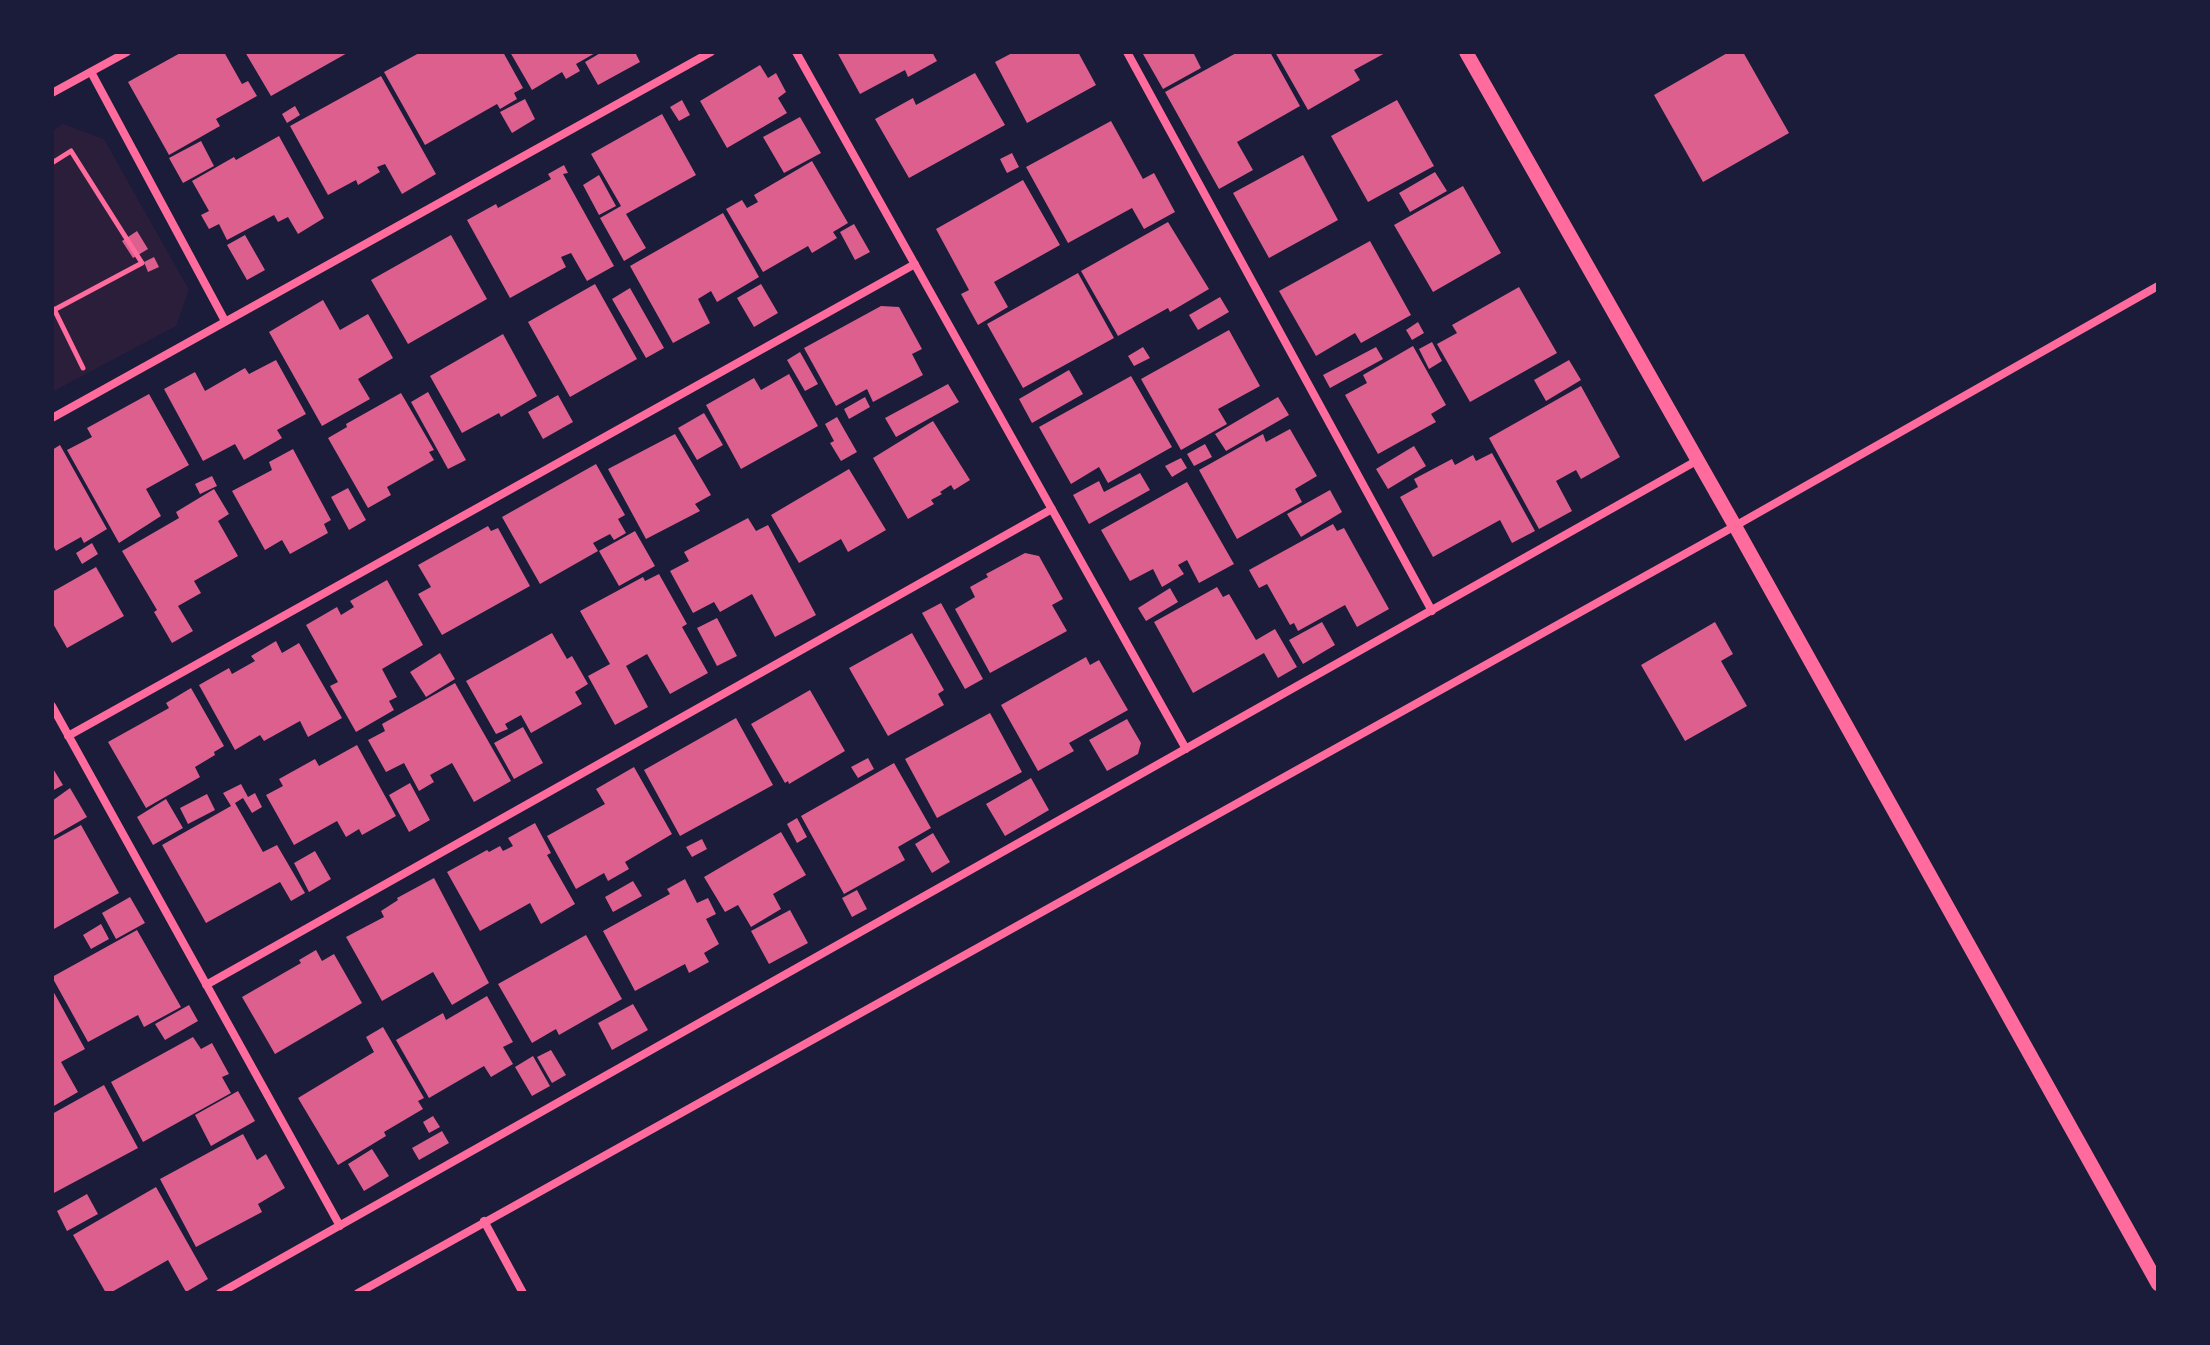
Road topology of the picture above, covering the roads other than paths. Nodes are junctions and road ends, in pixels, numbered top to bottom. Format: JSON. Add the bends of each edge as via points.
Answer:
{"nodes":[{"id":1,"x":127,"y":52,"type":"edge"},
{"id":2,"x":711,"y":52,"type":"edge"},
{"id":3,"x":796,"y":52,"type":"edge"},
{"id":4,"x":1127,"y":52,"type":"edge"},
{"id":5,"x":1466,"y":52,"type":"edge"},
{"id":6,"x":91,"y":72,"type":"junction"},
{"id":7,"x":52,"y":93,"type":"edge"},
{"id":8,"x":915,"y":264,"type":"junction"},
{"id":9,"x":2158,"y":286,"type":"edge"},
{"id":10,"x":225,"y":321,"type":"junction"},
{"id":11,"x":52,"y":418,"type":"edge"},
{"id":12,"x":1698,"y":460,"type":"junction"},
{"id":13,"x":1052,"y":509,"type":"junction"},
{"id":14,"x":1735,"y":526,"type":"junction"},
{"id":15,"x":1432,"y":611,"type":"junction"},
{"id":16,"x":52,"y":706,"type":"edge"},
{"id":17,"x":68,"y":736,"type":"junction"},
{"id":18,"x":1186,"y":749,"type":"junction"},
{"id":19,"x":206,"y":985,"type":"junction"},
{"id":20,"x":484,"y":1221,"type":"junction"},
{"id":21,"x":340,"y":1226,"type":"junction"},
{"id":22,"x":2158,"y":1286,"type":"edge"},
{"id":23,"x":220,"y":1293,"type":"edge"},
{"id":24,"x":358,"y":1293,"type":"edge"},
{"id":25,"x":523,"y":1293,"type":"edge"},
{"id":26,"x":2149,"y":1293,"type":"edge"}],
"edges":[{"from":1,"to":6,"type":"street"},
{"from":2,"to":10,"type":"street"},
{"from":3,"to":8,"type":"street"},
{"from":4,"to":15,"type":"street"},
{"from":5,"to":12,"type":"street"},
{"from":6,"to":7,"type":"street"},
{"from":6,"to":10,"type":"street"},
{"from":8,"to":13,"type":"street"},
{"from":8,"to":17,"type":"street"},
{"from":9,"to":14,"type":"street"},
{"from":10,"to":11,"type":"street"},
{"from":12,"to":14,"type":"street"},
{"from":12,"to":15,"type":"street"},
{"from":13,"to":18,"type":"street"},
{"from":13,"to":19,"type":"street"},
{"from":14,"to":20,"type":"street"},
{"from":14,"to":22,"type":"street"},
{"from":15,"to":18,"type":"street"},
{"from":16,"to":17,"type":"street"},
{"from":17,"to":19,"type":"street"},
{"from":18,"to":21,"type":"street"},
{"from":19,"to":21,"type":"street"},
{"from":20,"to":24,"type":"street"},
{"from":20,"to":25,"type":"street"},
{"from":21,"to":23,"type":"street"},
{"from":22,"to":26,"type":"street"}]}
